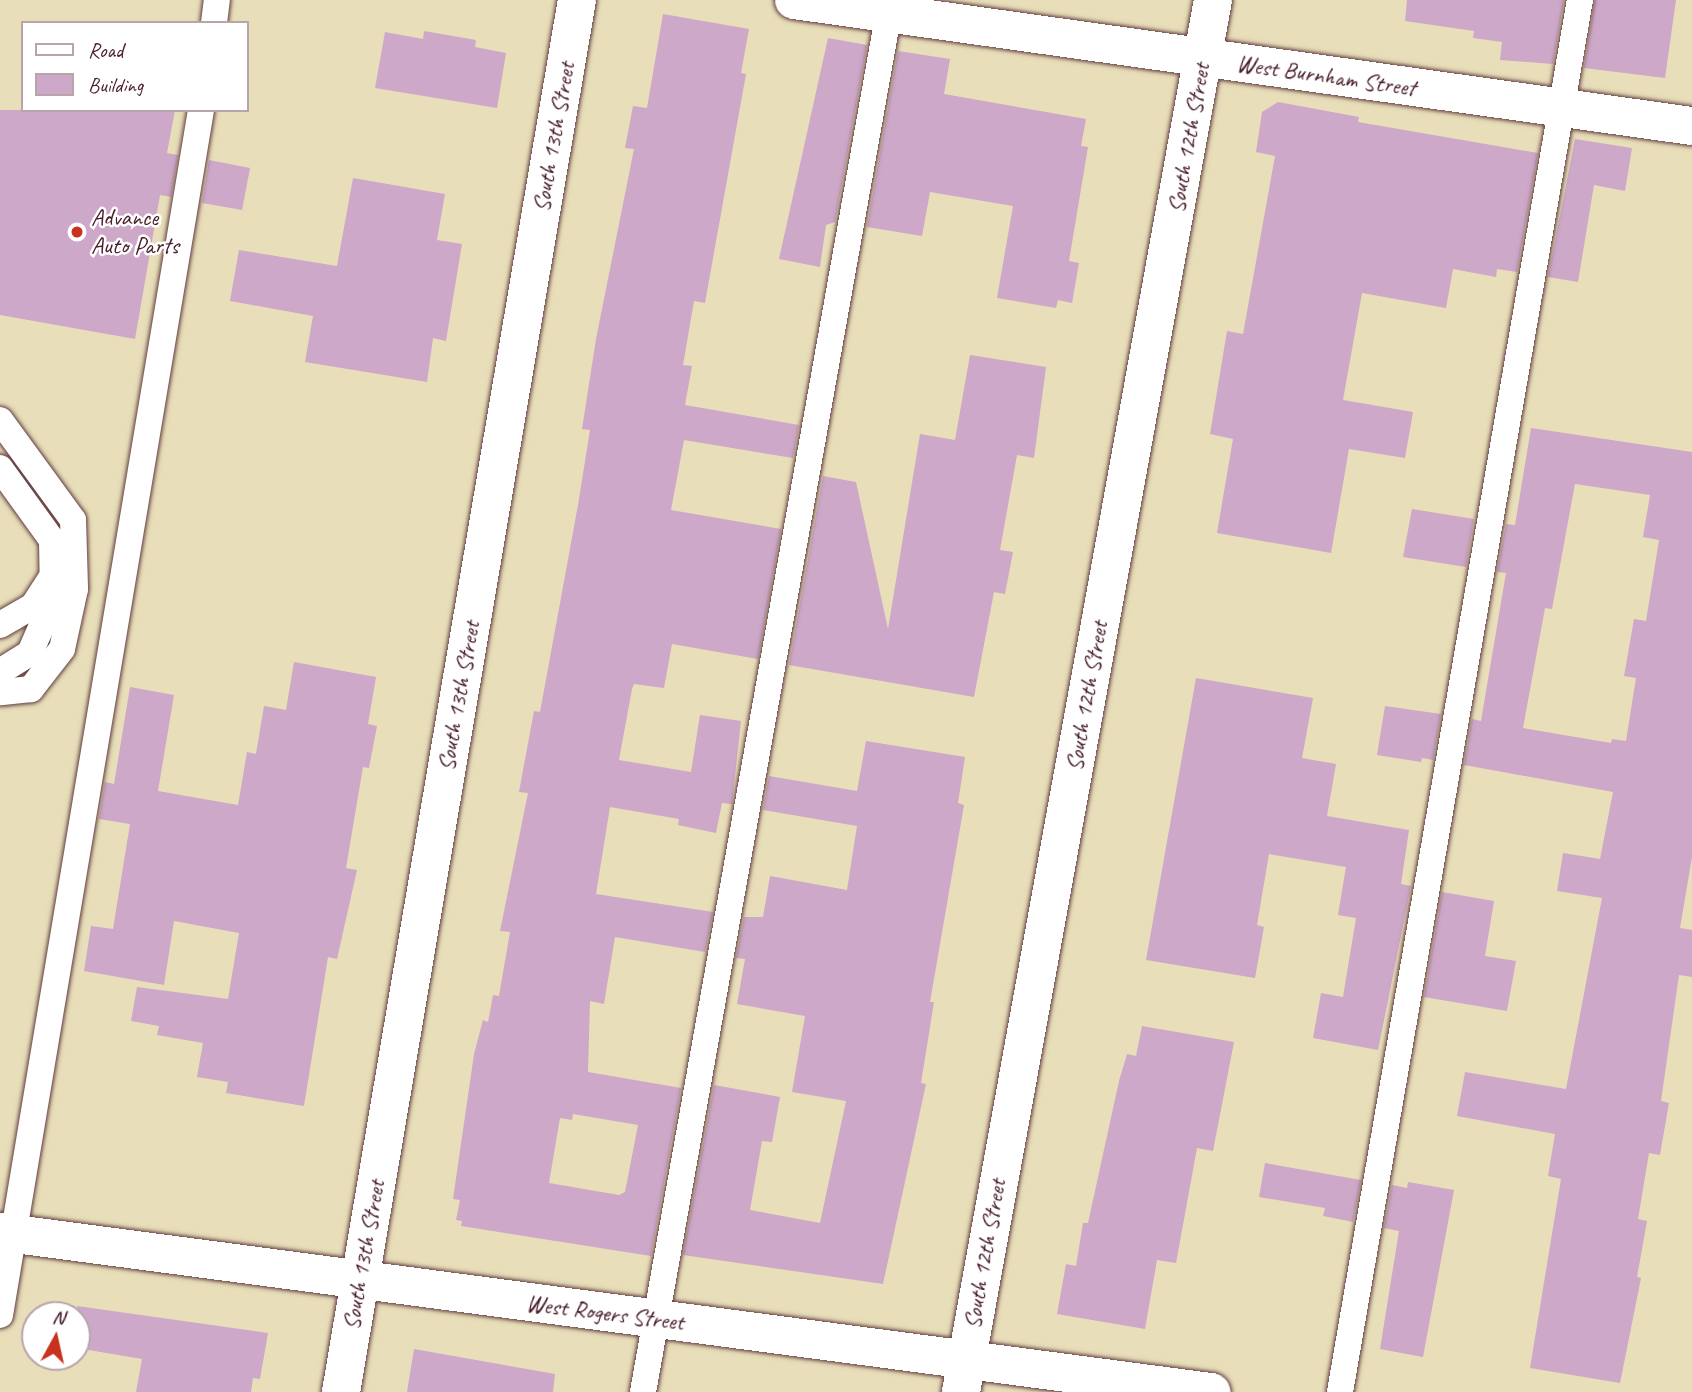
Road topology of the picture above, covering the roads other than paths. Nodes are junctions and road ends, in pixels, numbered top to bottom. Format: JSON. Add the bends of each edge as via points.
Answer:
{"nodes":[{"id":1,"x":217,"y":0,"type":"edge"},
{"id":2,"x":577,"y":0,"type":"edge"},
{"id":3,"x":794,"y":0,"type":"edge"},
{"id":4,"x":1213,"y":0,"type":"edge"},
{"id":5,"x":1580,"y":0,"type":"edge"},
{"id":6,"x":890,"y":7,"type":"edge"},
{"id":7,"x":214,"y":21,"type":"edge"},
{"id":8,"x":1203,"y":59,"type":"junction"},
{"id":9,"x":1562,"y":108,"type":"junction"},
{"id":10,"x":201,"y":112,"type":"edge"},
{"id":11,"x":1692,"y":126,"type":"edge"},
{"id":12,"x":0,"y":420,"type":"edge"},
{"id":13,"x":0,"y":468,"type":"edge"},
{"id":14,"x":53,"y":575,"type":"junction"},
{"id":15,"x":0,"y":625,"type":"edge"},
{"id":16,"x":0,"y":672,"type":"edge"},
{"id":17,"x":0,"y":692,"type":"edge"},
{"id":18,"x":7,"y":1234,"type":"edge"},
{"id":19,"x":360,"y":1281,"type":"junction"},
{"id":20,"x":0,"y":1315,"type":"edge"},
{"id":21,"x":655,"y":1319,"type":"junction"},
{"id":22,"x":963,"y":1376,"type":"edge"},
{"id":23,"x":341,"y":1392,"type":"edge"},
{"id":24,"x":643,"y":1392,"type":"edge"},
{"id":25,"x":1211,"y":1392,"type":"edge"},
{"id":26,"x":1340,"y":1392,"type":"edge"}],
"edges":[{"from":1,"to":7,"type":"lane"},
{"from":2,"to":19,"type":"street","name":"South 13th Street"},
{"from":3,"to":6,"type":"street","name":"West Burnham Street"},
{"from":4,"to":8,"type":"street","name":"South 12th Street"},
{"from":5,"to":9,"type":"lane"},
{"from":6,"to":8,"type":"street","name":"West Burnham Street"},
{"from":6,"to":21,"type":"lane"},
{"from":8,"to":9,"type":"street","name":"West Burnham Street"},
{"from":8,"to":22,"type":"street","name":"South 12th Street"},
{"from":9,"to":11,"type":"street","name":"West Burnham Street"},
{"from":9,"to":26,"type":"lane"},
{"from":10,"to":18,"type":"lane"},
{"from":12,"to":17,"type":"lane","via":[[73,520],[75,589],[62,649],[31,689]]},
{"from":13,"to":14,"type":"lane","via":[[52,540]]},
{"from":14,"to":15,"type":"lane","via":[[33,606]]},
{"from":14,"to":16,"type":"lane","via":[[53,600],[35,645]]},
{"from":18,"to":19,"type":"street","name":"West Rogers Street"},
{"from":18,"to":20,"type":"lane"},
{"from":19,"to":21,"type":"street","name":"West Rogers Street"},
{"from":19,"to":23,"type":"street","name":"South 13th Street"},
{"from":21,"to":22,"type":"street","name":"West Rogers Street"},
{"from":21,"to":24,"type":"lane"},
{"from":22,"to":25,"type":"street","name":"West Rogers Street"}]}
